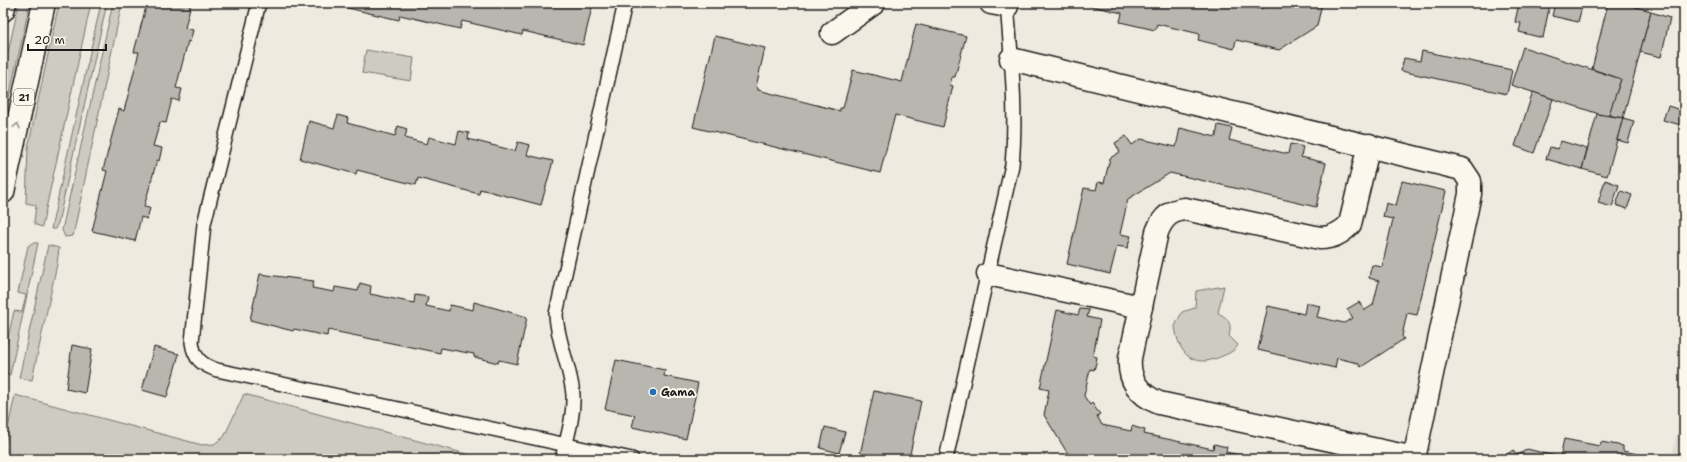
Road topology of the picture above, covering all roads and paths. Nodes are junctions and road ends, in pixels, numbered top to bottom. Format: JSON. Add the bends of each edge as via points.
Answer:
{"nodes":[{"id":1,"x":5,"y":3,"type":"edge"},
{"id":2,"x":44,"y":3,"type":"edge"},
{"id":3,"x":259,"y":3,"type":"edge"},
{"id":4,"x":625,"y":3,"type":"edge"},
{"id":5,"x":874,"y":3,"type":"edge"},
{"id":6,"x":1002,"y":4,"type":"edge"},
{"id":7,"x":3,"y":10,"type":"edge"},
{"id":8,"x":832,"y":33,"type":"dead end"},
{"id":9,"x":1011,"y":59,"type":"junction"},
{"id":10,"x":1369,"y":145,"type":"junction"},
{"id":11,"x":3,"y":192,"type":"edge"},
{"id":12,"x":988,"y":274,"type":"junction"},
{"id":13,"x":1141,"y":307,"type":"junction"},
{"id":14,"x":565,"y":445,"type":"junction"},
{"id":15,"x":562,"y":459,"type":"edge"},
{"id":16,"x":632,"y":459,"type":"edge"},
{"id":17,"x":946,"y":459,"type":"edge"},
{"id":18,"x":1414,"y":459,"type":"edge"}],
"edges":[{"from":1,"to":7,"type":"street"},
{"from":11,"to":2,"type":"street","number":"21","one_way":true},
{"from":3,"to":14,"type":"lane","via":[[204,224],[192,342],[196,357],[201,363],[217,370]]},
{"from":4,"to":14,"type":"lane","via":[[556,314],[573,394],[573,410]]},
{"from":5,"to":8,"type":"street"},
{"from":6,"to":9,"type":"lane"},
{"from":9,"to":10,"type":"street"},
{"from":9,"to":12,"type":"lane","via":[[1014,134],[1012,165]]},
{"from":10,"to":13,"type":"street","via":[[1350,224],[1345,230],[1327,238],[1185,209],[1171,212],[1157,232]]},
{"from":10,"to":18,"type":"street","via":[[1456,166],[1467,175],[1471,188]]},
{"from":12,"to":13,"type":"street"},
{"from":12,"to":17,"type":"lane"},
{"from":13,"to":18,"type":"street","via":[[1129,368],[1136,387],[1151,400],[1168,406]]},
{"from":14,"to":15,"type":"lane"},
{"from":14,"to":16,"type":"lane"}]}
